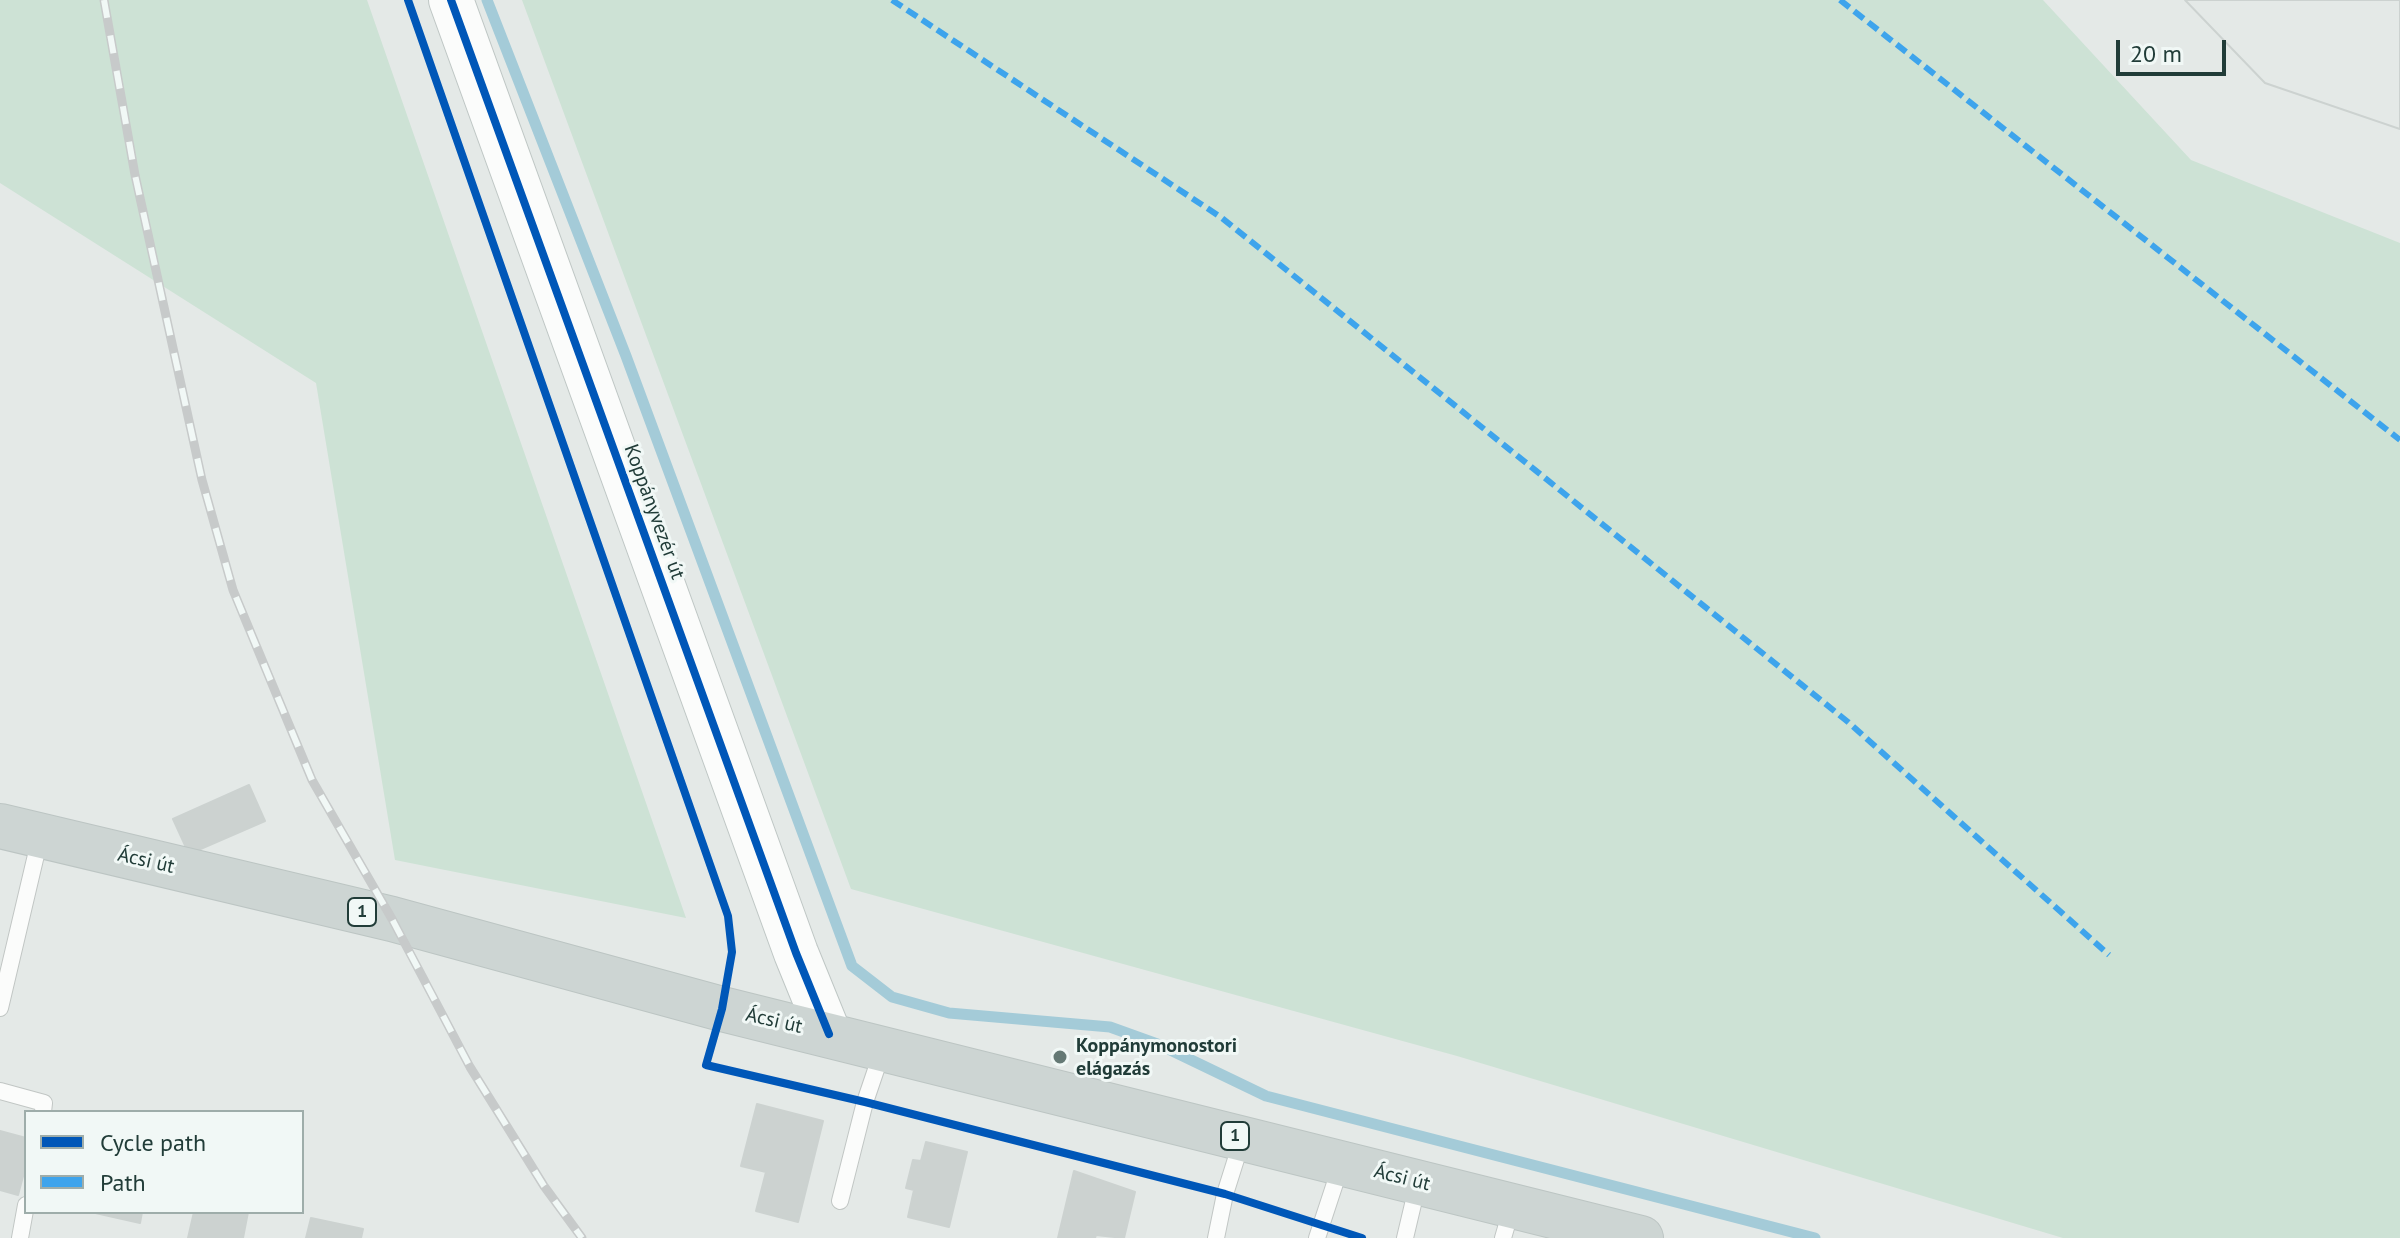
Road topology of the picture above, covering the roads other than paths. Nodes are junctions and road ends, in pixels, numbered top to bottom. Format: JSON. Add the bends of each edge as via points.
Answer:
{"nodes":[{"id":1,"x":451,"y":0,"type":"edge"},
{"id":2,"x":20,"y":831,"type":"edge"},
{"id":3,"x":0,"y":1008,"type":"edge"},
{"id":4,"x":829,"y":1034,"type":"junction"},
{"id":5,"x":883,"y":1048,"type":"junction"},
{"id":6,"x":0,"y":1091,"type":"edge"},
{"id":7,"x":43,"y":1110,"type":"edge"},
{"id":8,"x":1242,"y":1138,"type":"junction"},
{"id":9,"x":1342,"y":1163,"type":"junction"},
{"id":10,"x":1418,"y":1182,"type":"junction"},
{"id":11,"x":840,"y":1201,"type":"dead end"},
{"id":12,"x":24,"y":1214,"type":"edge"},
{"id":13,"x":1508,"y":1222,"type":"edge"},
{"id":14,"x":1627,"y":1236,"type":"edge"},
{"id":15,"x":20,"y":1238,"type":"edge"},
{"id":16,"x":1216,"y":1238,"type":"edge"},
{"id":17,"x":1317,"y":1238,"type":"edge"},
{"id":18,"x":1405,"y":1238,"type":"edge"}],
"edges":[{"from":1,"to":4,"type":"street","name":"Koppányvezér út"},
{"from":2,"to":3,"type":"lane"},
{"from":2,"to":4,"type":"main road","name":"Ácsi út","number":"1","via":[[392,919]]},
{"from":4,"to":5,"type":"main road","name":"Ácsi út","number":"1"},
{"from":5,"to":8,"type":"main road","name":"Ácsi út","number":"1"},
{"from":5,"to":11,"type":"lane"},
{"from":6,"to":7,"type":"lane","via":[[44,1103]]},
{"from":8,"to":9,"type":"main road","name":"Ácsi út","number":"1"},
{"from":8,"to":16,"type":"lane"},
{"from":9,"to":10,"type":"main road","name":"Ácsi út","number":"1"},
{"from":9,"to":17,"type":"lane"},
{"from":10,"to":13,"type":"main road","name":"Ácsi út","number":"1"},
{"from":10,"to":18,"type":"lane"},
{"from":12,"to":15,"type":"lane"},
{"from":13,"to":14,"type":"main road","name":"Ácsi út","number":"1"}]}
